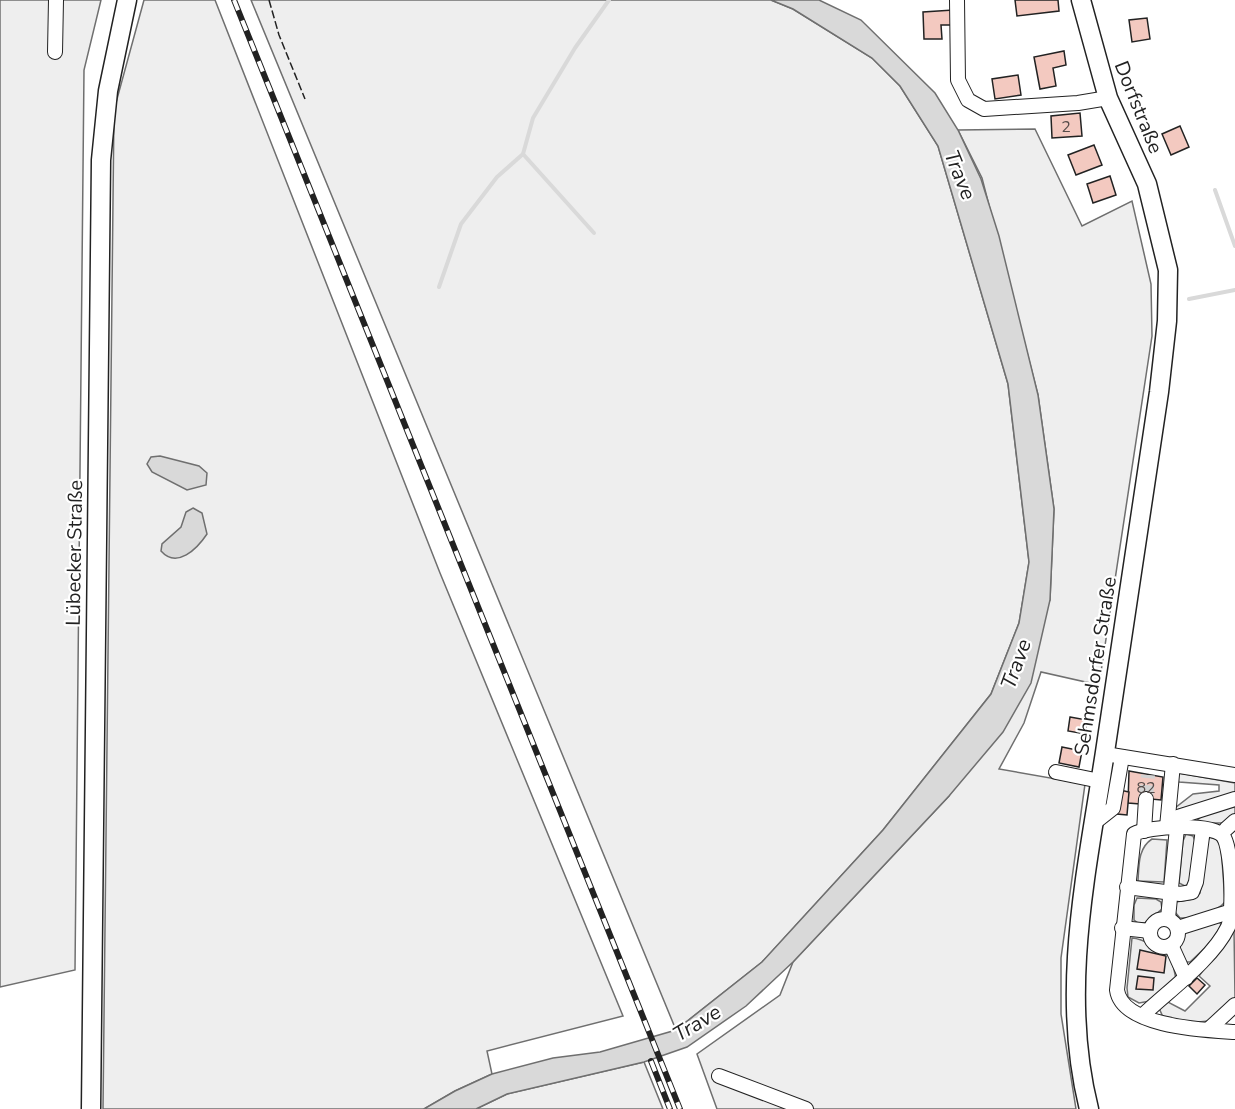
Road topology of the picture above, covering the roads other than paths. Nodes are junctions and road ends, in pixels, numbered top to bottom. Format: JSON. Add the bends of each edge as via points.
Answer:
{"nodes":[{"id":1,"x":56,"y":0,"type":"edge"},
{"id":2,"x":127,"y":0,"type":"edge"},
{"id":3,"x":957,"y":0,"type":"edge"},
{"id":4,"x":1081,"y":0,"type":"edge"},
{"id":5,"x":55,"y":52,"type":"dead end"},
{"id":6,"x":1108,"y":98,"type":"junction"},
{"id":7,"x":1159,"y":230,"type":"joint"},
{"id":8,"x":1113,"y":755,"type":"junction"},
{"id":9,"x":1173,"y":764,"type":"junction"},
{"id":10,"x":1056,"y":772,"type":"dead end"},
{"id":11,"x":1235,"y":775,"type":"edge"},
{"id":12,"x":1100,"y":781,"type":"junction"},
{"id":13,"x":1146,"y":799,"type":"tunnel mouth"},
{"id":14,"x":1235,"y":799,"type":"edge"},
{"id":15,"x":1094,"y":823,"type":"junction"},
{"id":16,"x":1172,"y":828,"type":"junction"},
{"id":17,"x":1203,"y":829,"type":"junction"},
{"id":18,"x":1144,"y":831,"type":"junction"},
{"id":19,"x":1127,"y":886,"type":"junction"},
{"id":20,"x":1171,"y":893,"type":"junction"},
{"id":21,"x":1232,"y":917,"type":"edge"},
{"id":22,"x":1173,"y":923,"type":"junction"},
{"id":23,"x":1122,"y":928,"type":"junction"},
{"id":24,"x":1150,"y":931,"type":"junction"},
{"id":25,"x":1171,"y":945,"type":"junction"},
{"id":26,"x":1186,"y":978,"type":"junction"},
{"id":27,"x":1235,"y":1005,"type":"edge"},
{"id":28,"x":1142,"y":1016,"type":"junction"},
{"id":29,"x":1209,"y":1029,"type":"junction"},
{"id":30,"x":1235,"y":1032,"type":"edge"},
{"id":31,"x":719,"y":1076,"type":"dead end"},
{"id":32,"x":91,"y":1109,"type":"edge"},
{"id":33,"x":806,"y":1109,"type":"edge"},
{"id":34,"x":1089,"y":1109,"type":"edge"}],
"edges":[{"from":1,"to":5,"type":"street"},
{"from":2,"to":32,"type":"main road","name":"Lübecker Straße","via":[[108,91],[101,160]]},
{"from":3,"to":6,"type":"street","via":[[958,80],[968,100],[984,109]]},
{"from":4,"to":6,"type":"main road","name":"Dorfstraße"},
{"from":6,"to":7,"type":"main road","name":"Dorfstraße","via":[[1147,184]]},
{"from":7,"to":8,"type":"main road","name":"Sehmsdorfer Straße","via":[[1168,270],[1167,321]]},
{"from":8,"to":9,"type":"street","via":[[1149,768]]},
{"from":8,"to":12,"type":"main road","name":"Sehmsdorfer Straße"},
{"from":8,"to":15,"type":"street","via":[[1113,808]]},
{"from":9,"to":11,"type":"street"},
{"from":9,"to":16,"type":"street"},
{"from":10,"to":12,"type":"street"},
{"from":12,"to":15,"type":"main road","name":"Sehmsdorfer Straße"},
{"from":13,"to":18,"type":"street"},
{"from":14,"to":16,"type":"street","via":[[1178,817]]},
{"from":15,"to":34,"type":"main road","name":"Sehmsdorfer Straße","via":[[1076,996],[1079,1060]]},
{"from":16,"to":17,"type":"street"},
{"from":16,"to":18,"type":"street"},
{"from":16,"to":20,"type":"street"},
{"from":17,"to":20,"type":"street","via":[[1194,890]]},
{"from":17,"to":21,"type":"street","via":[[1217,832],[1225,840]]},
{"from":18,"to":19,"type":"street","via":[[1132,837]]},
{"from":19,"to":20,"type":"street"},
{"from":19,"to":23,"type":"street"},
{"from":20,"to":22,"type":"street"},
{"from":21,"to":22,"type":"street"},
{"from":21,"to":26,"type":"street","via":[[1226,931]]},
{"from":22,"to":24,"type":"street","via":[[1158,920]]},
{"from":22,"to":25,"type":"street","via":[[1179,937]]},
{"from":23,"to":24,"type":"street"},
{"from":23,"to":28,"type":"street","via":[[1118,995],[1125,1007]]},
{"from":24,"to":25,"type":"street","via":[[1158,945]]},
{"from":25,"to":26,"type":"street"},
{"from":26,"to":28,"type":"street"},
{"from":27,"to":29,"type":"street"},
{"from":28,"to":29,"type":"street"},
{"from":29,"to":30,"type":"street"},
{"from":31,"to":33,"type":"street"}]}
